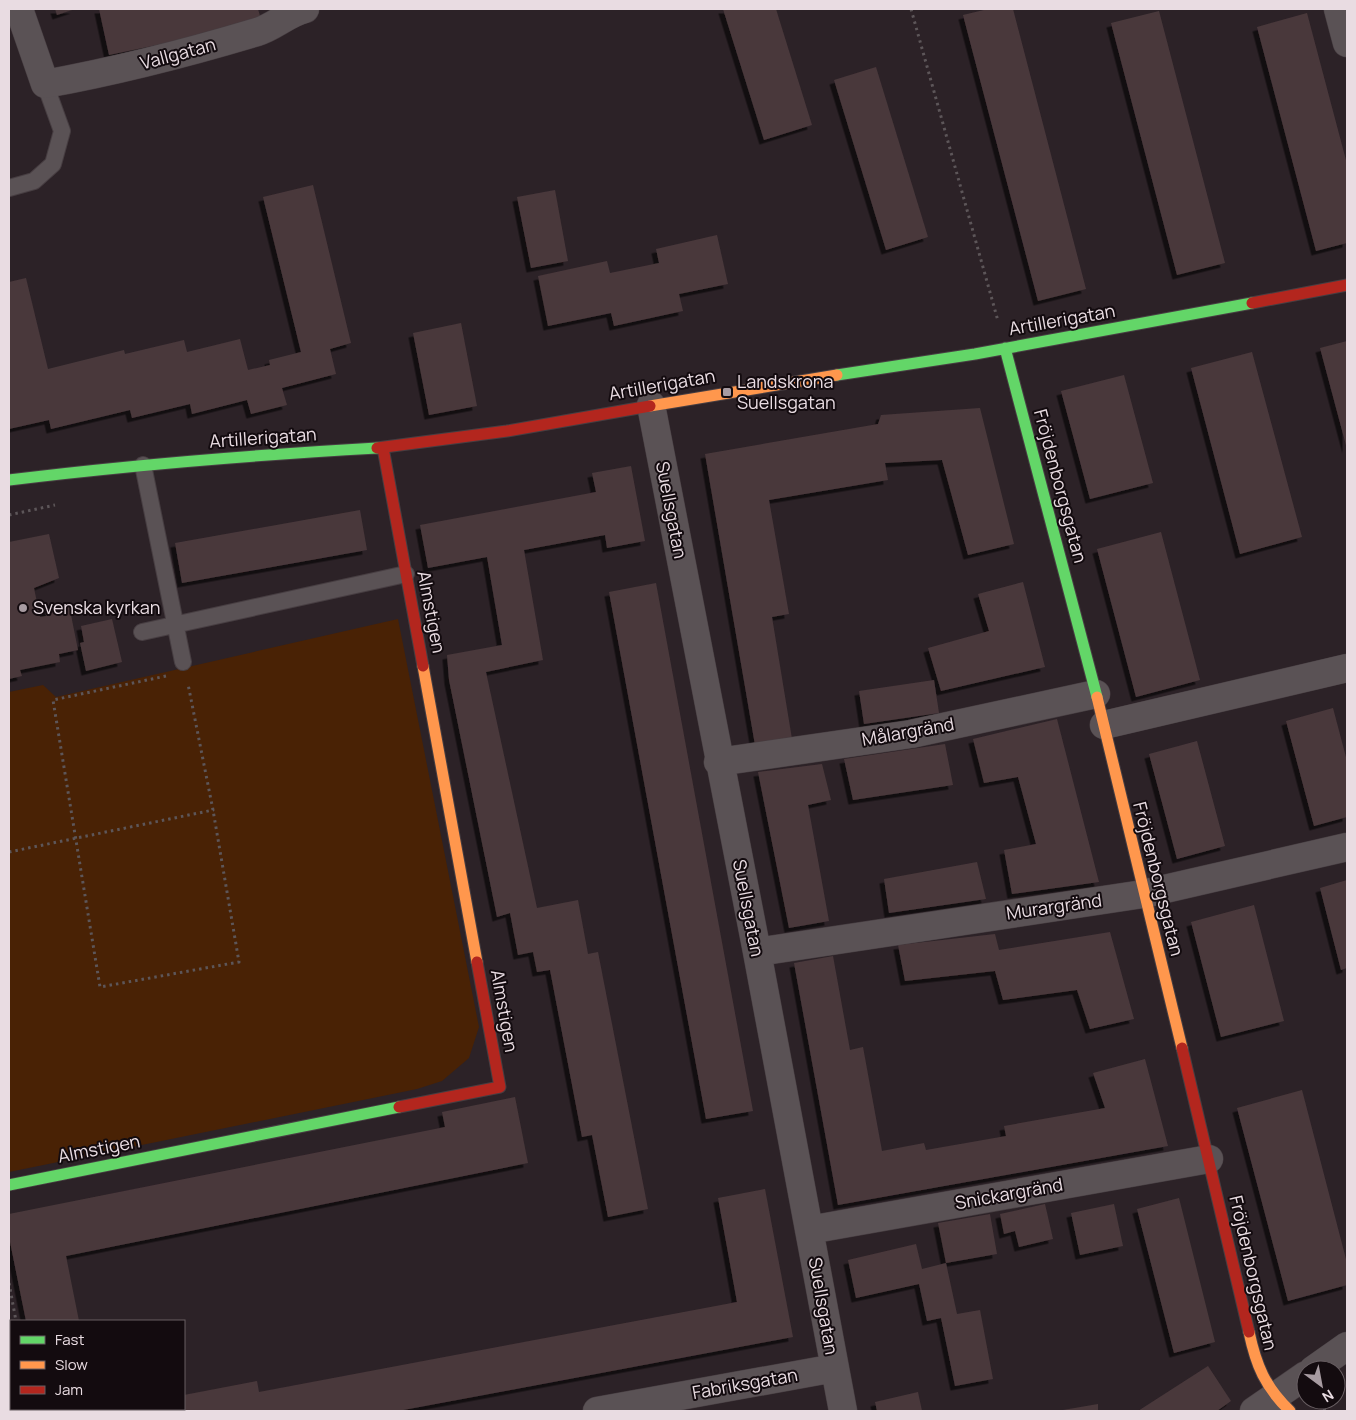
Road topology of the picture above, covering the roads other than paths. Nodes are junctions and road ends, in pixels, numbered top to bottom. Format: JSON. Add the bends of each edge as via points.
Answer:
{"nodes":[{"id":1,"x":20,"y":9,"type":"edge"},
{"id":2,"x":305,"y":9,"type":"edge"},
{"id":3,"x":1338,"y":9,"type":"edge"},
{"id":4,"x":1347,"y":43,"type":"edge"},
{"id":5,"x":45,"y":84,"type":"junction"},
{"id":6,"x":9,"y":188,"type":"edge"},
{"id":7,"x":1347,"y":285,"type":"edge"},
{"id":8,"x":1005,"y":348,"type":"junction"},
{"id":9,"x":650,"y":405,"type":"junction"},
{"id":10,"x":383,"y":448,"type":"junction"},
{"id":11,"x":143,"y":465,"type":"junction"},
{"id":12,"x":9,"y":480,"type":"edge"},
{"id":13,"x":406,"y":574,"type":"junction"},
{"id":14,"x":176,"y":625,"type":"junction"},
{"id":15,"x":142,"y":632,"type":"dead end"},
{"id":16,"x":179,"y":668,"type":"road end"},
{"id":17,"x":1347,"y":668,"type":"edge"},
{"id":18,"x":1096,"y":694,"type":"junction"},
{"id":19,"x":1104,"y":725,"type":"junction"},
{"id":20,"x":718,"y":762,"type":"junction"},
{"id":21,"x":1347,"y":847,"type":"edge"},
{"id":22,"x":1143,"y":894,"type":"junction"},
{"id":23,"x":757,"y":952,"type":"junction"},
{"id":24,"x":1209,"y":1159,"type":"junction"},
{"id":25,"x":9,"y":1185,"type":"edge"},
{"id":26,"x":809,"y":1230,"type":"junction"},
{"id":27,"x":1347,"y":1346,"type":"edge"},
{"id":28,"x":1327,"y":1360,"type":"edge"},
{"id":29,"x":835,"y":1368,"type":"junction"},
{"id":30,"x":1296,"y":1384,"type":"edge"},
{"id":31,"x":1273,"y":1406,"type":"edge"},
{"id":32,"x":597,"y":1411,"type":"edge"},
{"id":33,"x":842,"y":1411,"type":"edge"}],
"edges":[{"from":1,"to":5,"type":"street"},
{"from":2,"to":5,"type":"street","name":"Vallgatan","via":[[260,31],[116,71]]},
{"from":3,"to":4,"type":"street"},
{"from":5,"to":6,"type":"lane","via":[[62,132],[53,164],[34,181]]},
{"from":7,"to":8,"type":"street","name":"Artillerigatan"},
{"from":8,"to":9,"type":"street","name":"Artillerigatan"},
{"from":8,"to":18,"type":"street","name":"Fröjdenborgsgatan"},
{"from":9,"to":10,"type":"street","name":"Artillerigatan","via":[[507,431]]},
{"from":9,"to":20,"type":"street","name":"Suellsgatan"},
{"from":10,"to":11,"type":"street","name":"Artillerigatan"},
{"from":10,"to":13,"type":"street","name":"Almstigen"},
{"from":11,"to":12,"type":"street","name":"Artillerigatan"},
{"from":11,"to":14,"type":"lane"},
{"from":13,"to":14,"type":"lane"},
{"from":13,"to":25,"type":"street","name":"Almstigen","via":[[500,1087]]},
{"from":14,"to":15,"type":"lane"},
{"from":14,"to":16,"type":"lane"},
{"from":17,"to":19,"type":"street"},
{"from":18,"to":19,"type":"street","name":"Fröjdenborgsgatan"},
{"from":18,"to":20,"type":"street","name":"Målargränd","via":[[911,734]]},
{"from":19,"to":22,"type":"street","name":"Fröjdenborgsgatan"},
{"from":20,"to":23,"type":"street","name":"Suellsgatan"},
{"from":21,"to":22,"type":"street","name":"Murargränd"},
{"from":22,"to":23,"type":"street","name":"Murargränd"},
{"from":22,"to":24,"type":"street","name":"Fröjdenborgsgatan"},
{"from":23,"to":26,"type":"street","name":"Suellsgatan"},
{"from":24,"to":26,"type":"street","name":"Snickargränd"},
{"from":24,"to":31,"type":"street","name":"Fröjdenborgsgatan","via":[[1256,1364]]},
{"from":26,"to":29,"type":"street","name":"Suellsgatan"},
{"from":27,"to":28,"type":"street"},
{"from":29,"to":32,"type":"street","name":"Fabriksgatan"},
{"from":29,"to":33,"type":"street","name":"Suellsgatan"},
{"from":30,"to":31,"type":"street"}]}
